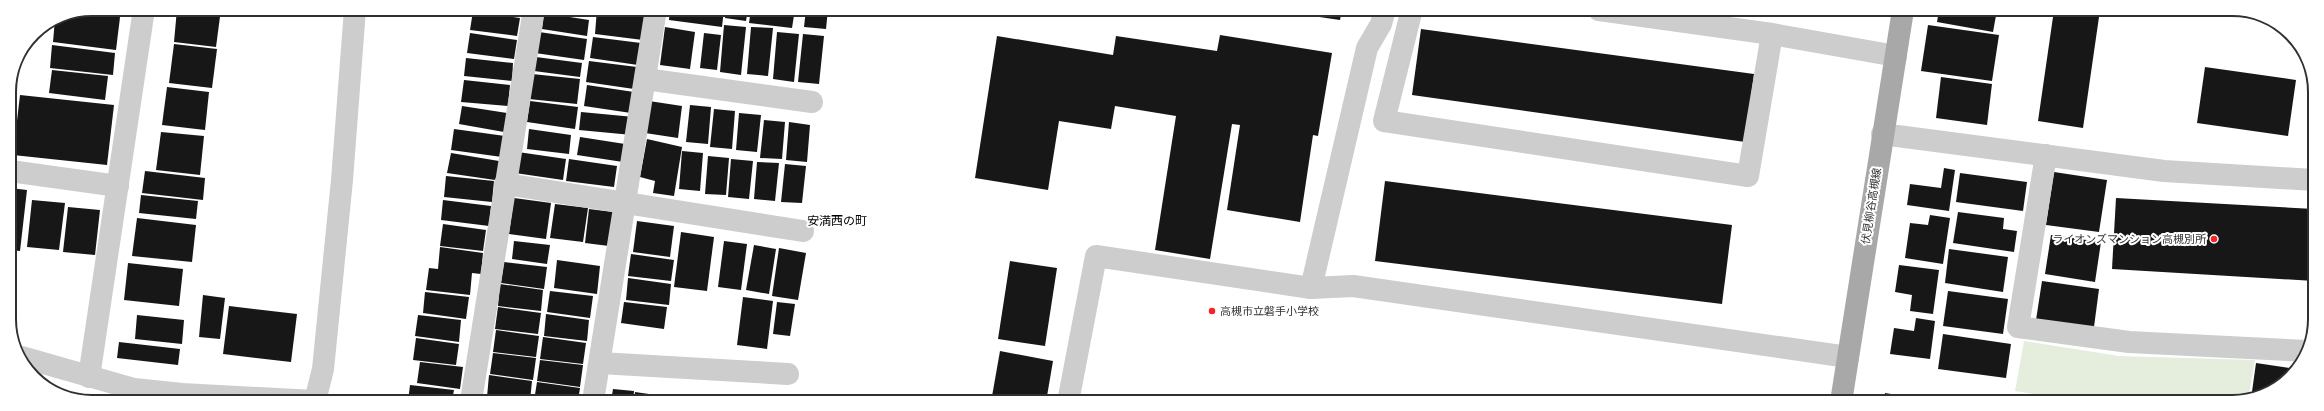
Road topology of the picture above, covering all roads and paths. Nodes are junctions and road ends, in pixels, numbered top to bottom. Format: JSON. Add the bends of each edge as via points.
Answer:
{"nodes":[{"id":1,"x":143,"y":16,"type":"edge"},
{"id":2,"x":354,"y":16,"type":"edge"},
{"id":3,"x":533,"y":16,"type":"edge"},
{"id":4,"x":655,"y":16,"type":"edge"},
{"id":5,"x":1383,"y":16,"type":"edge"},
{"id":6,"x":1410,"y":16,"type":"edge"},
{"id":7,"x":1642,"y":16,"type":"edge"},
{"id":8,"x":1902,"y":16,"type":"edge"},
{"id":9,"x":1772,"y":34,"type":"junction"},
{"id":10,"x":1896,"y":56,"type":"junction"},
{"id":11,"x":645,"y":79,"type":"junction"},
{"id":12,"x":812,"y":102,"type":"dead end"},
{"id":13,"x":1882,"y":134,"type":"junction"},
{"id":14,"x":2046,"y":155,"type":"junction"},
{"id":15,"x":16,"y":172,"type":"edge"},
{"id":16,"x":2308,"y":180,"type":"edge"},
{"id":17,"x":505,"y":184,"type":"junction"},
{"id":18,"x":118,"y":186,"type":"junction"},
{"id":19,"x":625,"y":203,"type":"junction"},
{"id":20,"x":803,"y":231,"type":"dead end"},
{"id":21,"x":1311,"y":288,"type":"junction"},
{"id":22,"x":2301,"y":351,"type":"edge"},
{"id":23,"x":1848,"y":357,"type":"junction"},
{"id":24,"x":28,"y":359,"type":"edge"},
{"id":25,"x":600,"y":363,"type":"junction"},
{"id":26,"x":788,"y":374,"type":"dead end"},
{"id":27,"x":89,"y":377,"type":"junction"},
{"id":28,"x":201,"y":395,"type":"edge"},
{"id":29,"x":316,"y":395,"type":"edge"},
{"id":30,"x":472,"y":395,"type":"edge"},
{"id":31,"x":594,"y":395,"type":"edge"},
{"id":32,"x":1069,"y":395,"type":"edge"},
{"id":33,"x":1842,"y":395,"type":"edge"}],
"edges":[{"from":1,"to":18,"type":"street"},
{"from":2,"to":29,"type":"street","via":[[323,369]]},
{"from":3,"to":17,"type":"street"},
{"from":4,"to":11,"type":"street"},
{"from":5,"to":21,"type":"street","via":[[1367,48]]},
{"from":6,"to":9,"type":"street","via":[[1384,121],[1748,176]]},
{"from":7,"to":9,"type":"street"},
{"from":8,"to":10,"type":"main road","name":"伏見柳谷高槻線"},
{"from":9,"to":10,"type":"street"},
{"from":10,"to":13,"type":"main road","name":"伏見柳谷高槻線"},
{"from":11,"to":12,"type":"street"},
{"from":11,"to":19,"type":"street"},
{"from":13,"to":14,"type":"street"},
{"from":13,"to":23,"type":"main road","name":"伏見柳谷高槻線"},
{"from":14,"to":16,"type":"street","via":[[2164,171]]},
{"from":14,"to":22,"type":"street","via":[[2018,327],[2129,342]]},
{"from":15,"to":18,"type":"street"},
{"from":17,"to":19,"type":"street"},
{"from":17,"to":30,"type":"street"},
{"from":18,"to":27,"type":"street"},
{"from":19,"to":20,"type":"street"},
{"from":19,"to":25,"type":"street"},
{"from":21,"to":23,"type":"street","via":[[1353,286]]},
{"from":21,"to":32,"type":"street","via":[[1096,256]]},
{"from":23,"to":33,"type":"main road","name":"伏見柳谷高槻線"},
{"from":24,"to":27,"type":"street"},
{"from":25,"to":26,"type":"street"},
{"from":25,"to":31,"type":"street"},
{"from":27,"to":28,"type":"street","via":[[134,389]]}]}
